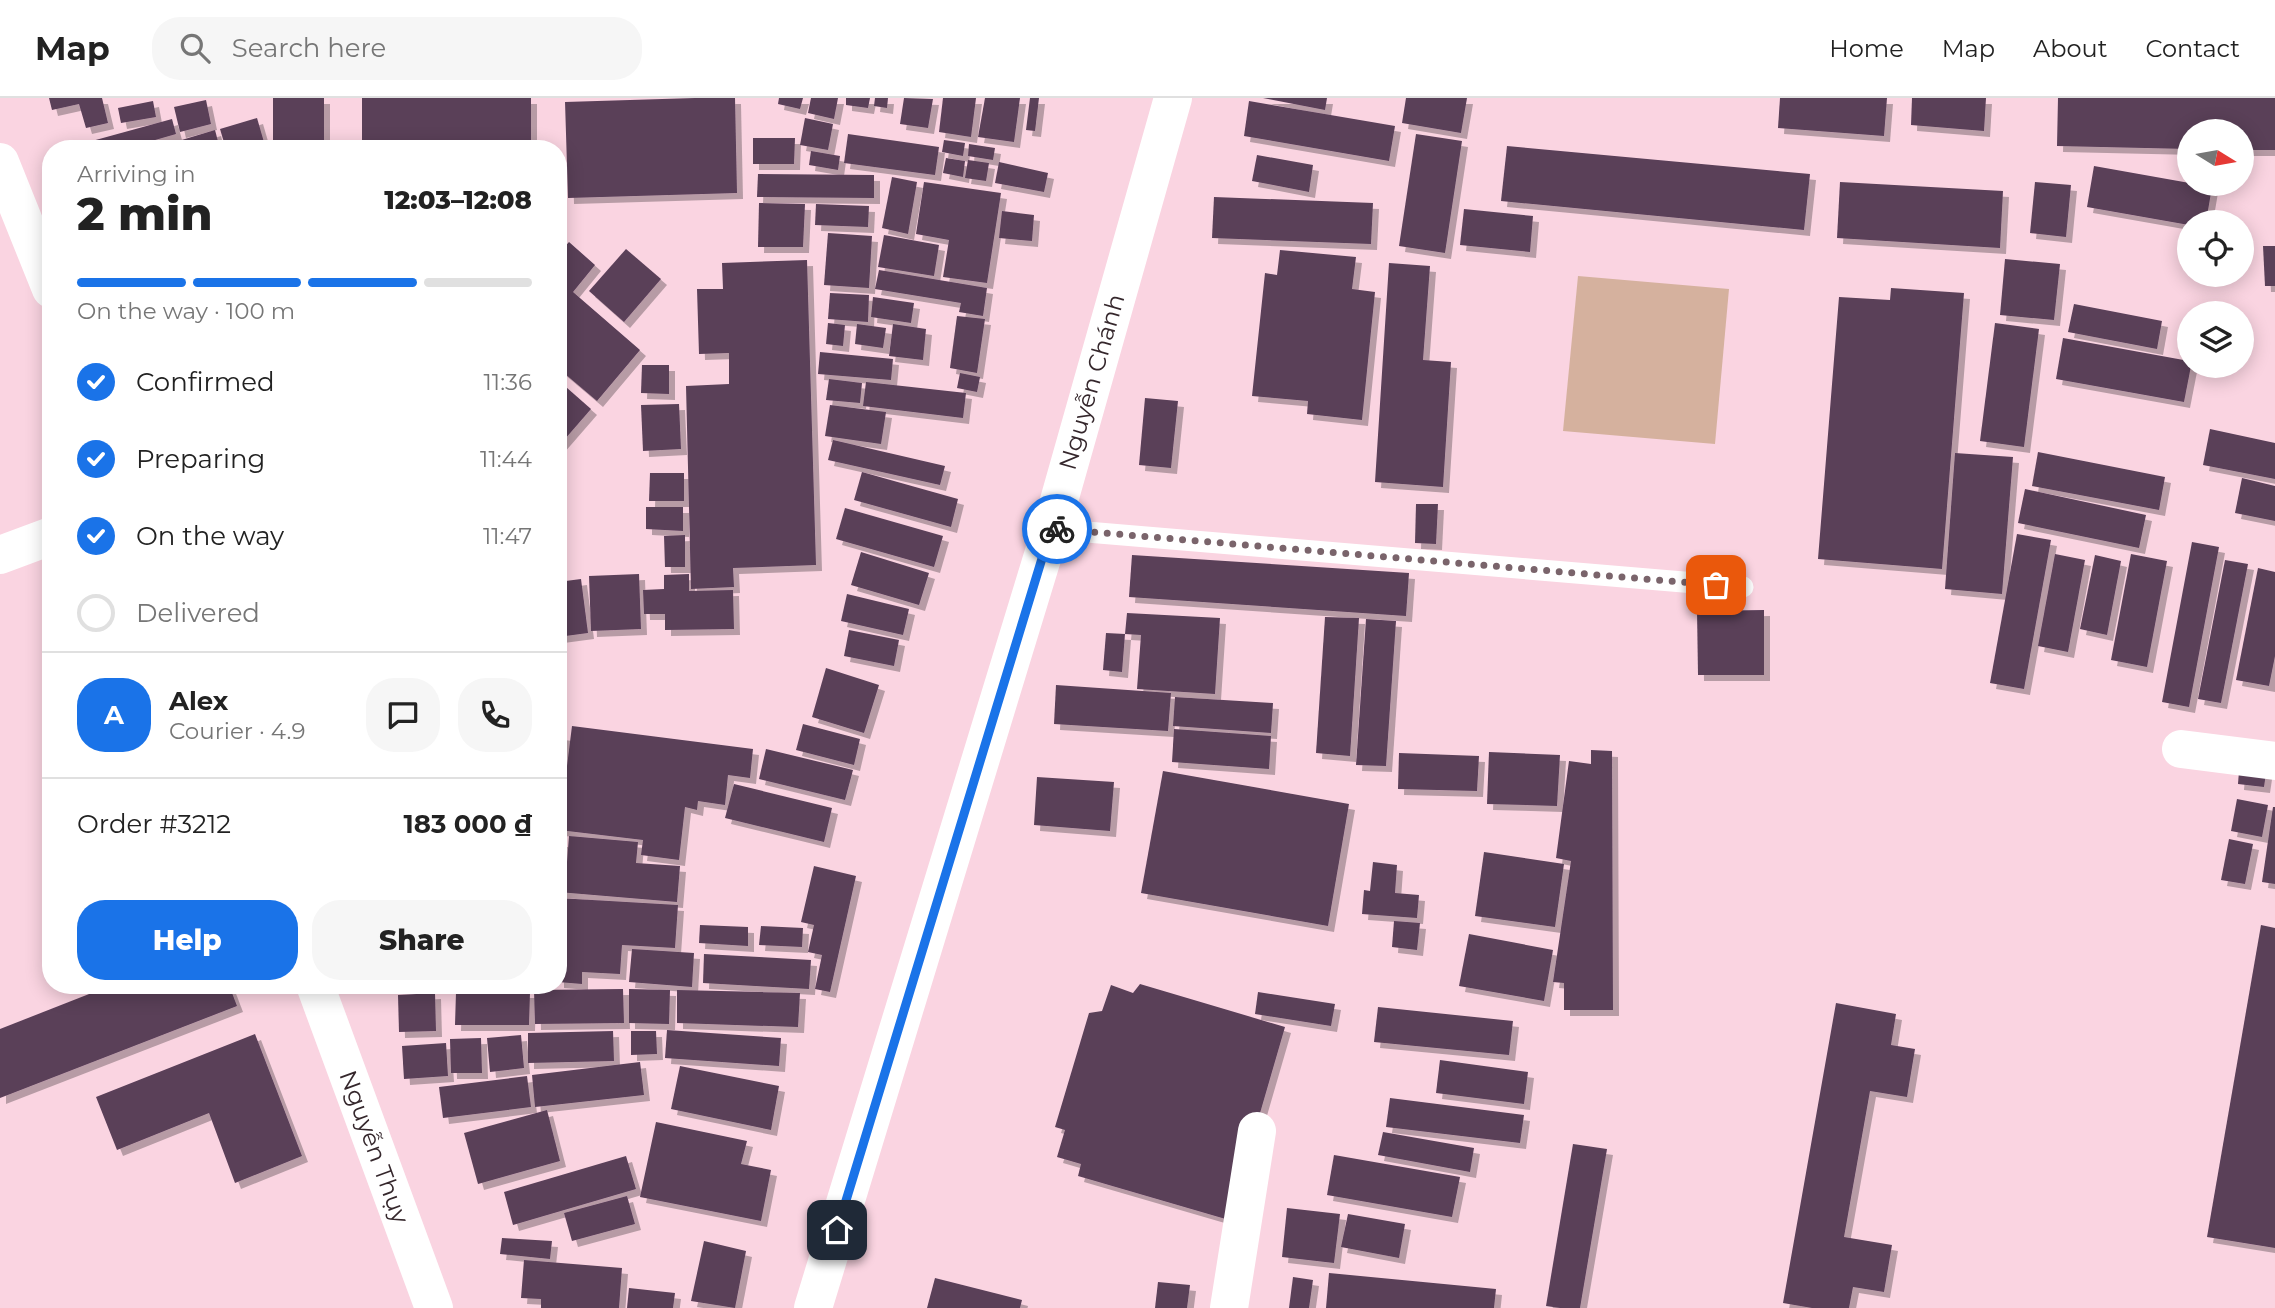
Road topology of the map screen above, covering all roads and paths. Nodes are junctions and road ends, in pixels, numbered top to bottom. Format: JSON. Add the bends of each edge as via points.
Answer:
{"nodes":[{"id":1,"x":1173,"y":98,"type":"edge"},
{"id":2,"x":0,"y":162,"type":"edge"},
{"id":3,"x":42,"y":267,"type":"edge"},
{"id":4,"x":1051,"y":529,"type":"junction"},
{"id":5,"x":42,"y":539,"type":"edge"},
{"id":6,"x":0,"y":555,"type":"edge"},
{"id":7,"x":1743,"y":587,"type":"dead end"},
{"id":8,"x":2181,"y":749,"type":"dead end"},
{"id":9,"x":2275,"y":761,"type":"edge"},
{"id":10,"x":317,"y":994,"type":"edge"},
{"id":11,"x":1257,"y":1131,"type":"dead end"},
{"id":12,"x":434,"y":1308,"type":"edge"},
{"id":13,"x":813,"y":1308,"type":"edge"},
{"id":14,"x":1228,"y":1308,"type":"edge"}],
"edges":[{"from":1,"to":4,"type":"main road","name":"Nguyễn Chánh"},
{"from":2,"to":3,"type":"main road"},
{"from":4,"to":7,"type":"lane"},
{"from":4,"to":13,"type":"main road","name":"Nguyễn Chánh"},
{"from":5,"to":6,"type":"main road"},
{"from":8,"to":9,"type":"main road"},
{"from":10,"to":12,"type":"main road","name":"Nguyễn Thụy"},
{"from":11,"to":14,"type":"main road"}]}
